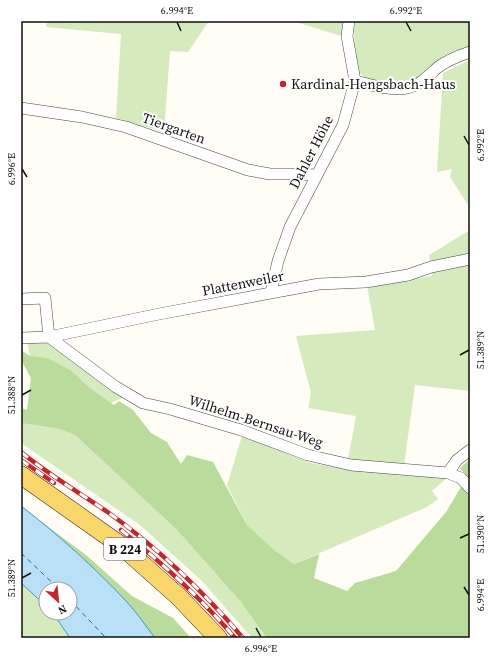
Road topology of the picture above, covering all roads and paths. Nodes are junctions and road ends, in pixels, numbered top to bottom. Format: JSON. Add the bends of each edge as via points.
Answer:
{"nodes":[{"id":1,"x":349,"y":21,"type":"edge"},
{"id":2,"x":470,"y":52,"type":"edge"},
{"id":3,"x":355,"y":82,"type":"junction"},
{"id":4,"x":21,"y":108,"type":"edge"},
{"id":5,"x":316,"y":175,"type":"junction"},
{"id":6,"x":470,"y":259,"type":"edge"},
{"id":7,"x":271,"y":292,"type":"junction"},
{"id":8,"x":21,"y":299,"type":"edge"},
{"id":9,"x":49,"y":337,"type":"junction"},
{"id":10,"x":21,"y":338,"type":"edge"},
{"id":11,"x":470,"y":450,"type":"edge"},
{"id":12,"x":448,"y":473,"type":"junction"},
{"id":13,"x":21,"y":475,"type":"edge"},
{"id":14,"x":21,"y":488,"type":"edge"},
{"id":15,"x":470,"y":488,"type":"edge"},
{"id":16,"x":202,"y":638,"type":"edge"},
{"id":17,"x":218,"y":638,"type":"edge"}],
"edges":[{"from":1,"to":3,"type":"street","name":"Dahler Höhe","via":[[346,36]]},
{"from":2,"to":3,"type":"street","via":[[448,60],[417,85],[407,88],[392,89]]},
{"from":3,"to":5,"type":"street","name":"Dahler Höhe","via":[[343,125]]},
{"from":4,"to":5,"type":"street","name":"Tiergarten","via":[[126,126],[248,170],[270,174]]},
{"from":5,"to":7,"type":"street","name":"Dahler Höhe","via":[[290,227],[278,260]]},
{"from":6,"to":7,"type":"street","name":"Plattenweiler","via":[[430,267],[408,275],[366,282],[319,284]]},
{"from":7,"to":9,"type":"street","name":"Plattenweiler"},
{"from":8,"to":9,"type":"street","via":[[45,298]]},
{"from":9,"to":10,"type":"street","name":"Plattenweiler"},
{"from":9,"to":12,"type":"street","name":"Wilhelm-Bernsau-Weg","via":[[116,387],[143,403],[241,430],[308,455],[344,463]]},
{"from":11,"to":12,"type":"street","via":[[457,460]]},
{"from":12,"to":15,"type":"street","name":"Wilhelm-Bernsau-Weg","via":[[461,478]]},
{"from":13,"to":17,"type":"main road","number":"B 224","via":[[123,547],[179,597]]},
{"from":14,"to":16,"type":"main road","number":"B 224","via":[[115,556],[170,605]]}]}
